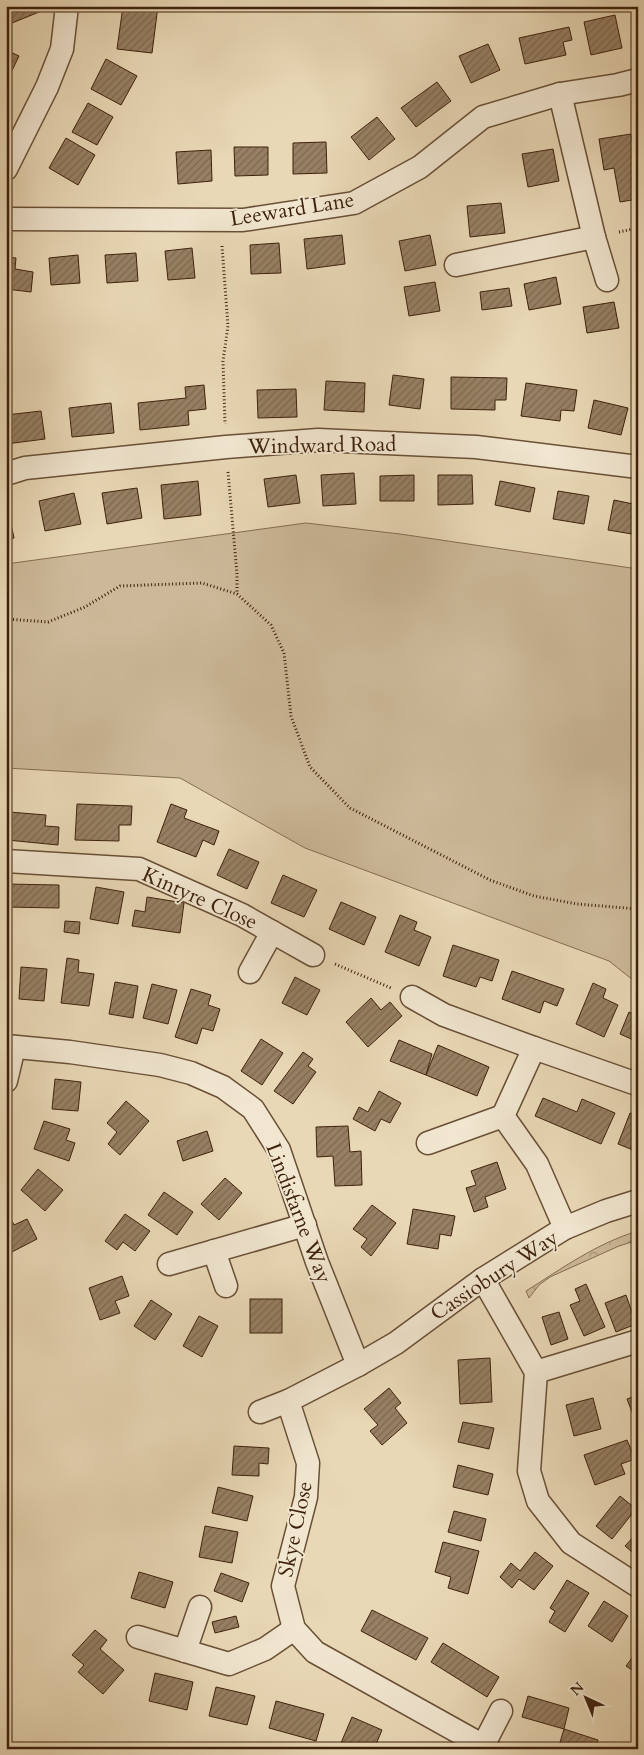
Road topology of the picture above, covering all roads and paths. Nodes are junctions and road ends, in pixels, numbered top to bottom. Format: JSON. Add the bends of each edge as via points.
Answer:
{"nodes":[{"id":1,"x":68,"y":6,"type":"edge"},
{"id":2,"x":638,"y":80,"type":"edge"},
{"id":3,"x":560,"y":94,"type":"junction"},
{"id":4,"x":6,"y":169,"type":"edge"},
{"id":5,"x":6,"y":219,"type":"edge"},
{"id":6,"x":220,"y":220,"type":"junction"},
{"id":7,"x":594,"y":237,"type":"junction"},
{"id":8,"x":456,"y":264,"type":"dead end"},
{"id":9,"x":607,"y":280,"type":"dead end"},
{"id":10,"x":226,"y":447,"type":"junction"},
{"id":11,"x":638,"y":467,"type":"edge"},
{"id":12,"x":6,"y":474,"type":"edge"},
{"id":13,"x":236,"y":594,"type":"junction"},
{"id":14,"x":6,"y":619,"type":"edge"},
{"id":15,"x":6,"y":861,"type":"edge"},
{"id":16,"x":638,"y":909,"type":"edge"},
{"id":17,"x":272,"y":932,"type":"junction"},
{"id":18,"x":313,"y":955,"type":"joint"},
{"id":19,"x":250,"y":972,"type":"dead end"},
{"id":20,"x":412,"y":997,"type":"joint"},
{"id":21,"x":10,"y":1047,"type":"edge"},
{"id":22,"x":534,"y":1048,"type":"junction"},
{"id":23,"x":6,"y":1081,"type":"edge"},
{"id":24,"x":634,"y":1083,"type":"dead end"},
{"id":25,"x":503,"y":1116,"type":"junction"},
{"id":26,"x":428,"y":1143,"type":"dead end"},
{"id":27,"x":638,"y":1201,"type":"edge"},
{"id":28,"x":304,"y":1225,"type":"junction"},
{"id":29,"x":565,"y":1228,"type":"junction"},
{"id":30,"x":214,"y":1251,"type":"junction"},
{"id":31,"x":169,"y":1264,"type":"dead end"},
{"id":32,"x":483,"y":1278,"type":"junction"},
{"id":33,"x":226,"y":1286,"type":"dead end"},
{"id":34,"x":638,"y":1341,"type":"edge"},
{"id":35,"x":358,"y":1365,"type":"junction"},
{"id":36,"x":536,"y":1372,"type":"junction"},
{"id":37,"x":288,"y":1402,"type":"junction"},
{"id":38,"x":260,"y":1412,"type":"dead end"},
{"id":39,"x":638,"y":1586,"type":"edge"},
{"id":40,"x":200,"y":1607,"type":"dead end"},
{"id":41,"x":294,"y":1629,"type":"junction"},
{"id":42,"x":138,"y":1637,"type":"dead end"},
{"id":43,"x":185,"y":1650,"type":"junction"},
{"id":44,"x":501,"y":1711,"type":"dead end"},
{"id":45,"x":486,"y":1748,"type":"edge"}],
"edges":[{"from":1,"to":4,"type":"street","via":[[62,49]]},
{"from":2,"to":3,"type":"street","name":"Leeward Lane"},
{"from":3,"to":6,"type":"street","name":"Leeward Lane","via":[[483,117],[420,167],[354,203],[243,220]]},
{"from":3,"to":7,"type":"street"},
{"from":5,"to":6,"type":"street","name":"Leeward Lane"},
{"from":6,"to":10,"type":"path","via":[[228,326],[223,361]]},
{"from":7,"to":8,"type":"street"},
{"from":7,"to":9,"type":"street"},
{"from":10,"to":11,"type":"street","name":"Windward Road","via":[[318,440],[476,447]]},
{"from":10,"to":12,"type":"street","name":"Windward Road","via":[[25,468]]},
{"from":10,"to":13,"type":"path"},
{"from":13,"to":14,"type":"path","via":[[202,583],[120,586],[85,607],[48,622]]},
{"from":13,"to":16,"type":"path","via":[[271,625],[284,653],[291,716],[310,767],[350,808],[498,883],[534,896],[577,904]]},
{"from":15,"to":17,"type":"street","name":"Kintyre Close","via":[[140,869]]},
{"from":17,"to":18,"type":"street","name":"Kintyre Close"},
{"from":17,"to":19,"type":"street","name":"Kintyre Close"},
{"from":18,"to":20,"type":"path"},
{"from":20,"to":22,"type":"street","via":[[444,1015]]},
{"from":21,"to":23,"type":"street"},
{"from":21,"to":28,"type":"street","name":"Lindisfarne Way","via":[[160,1065],[191,1073],[223,1088],[253,1110],[279,1150]]},
{"from":22,"to":24,"type":"street"},
{"from":22,"to":25,"type":"street"},
{"from":25,"to":26,"type":"street"},
{"from":25,"to":29,"type":"street","via":[[537,1164]]},
{"from":27,"to":29,"type":"street","name":"Cassiobury Way"},
{"from":28,"to":30,"type":"street"},
{"from":28,"to":35,"type":"street","name":"Lindisfarne Way"},
{"from":29,"to":32,"type":"street","name":"Cassiobury Way"},
{"from":30,"to":31,"type":"street"},
{"from":30,"to":33,"type":"street"},
{"from":32,"to":35,"type":"street","name":"Cassiobury Way","via":[[396,1343]]},
{"from":32,"to":36,"type":"street"},
{"from":34,"to":36,"type":"street"},
{"from":35,"to":37,"type":"street"},
{"from":36,"to":39,"type":"street","via":[[529,1471],[538,1501],[570,1544]]},
{"from":37,"to":38,"type":"street"},
{"from":37,"to":41,"type":"street","name":"Skye Close","via":[[308,1463],[306,1497],[283,1586]]},
{"from":40,"to":43,"type":"street"},
{"from":41,"to":43,"type":"street","via":[[265,1649],[229,1664]]},
{"from":41,"to":45,"type":"street","name":"Skye Close","via":[[315,1652]]},
{"from":42,"to":43,"type":"street"},
{"from":44,"to":45,"type":"street","name":"Skye Close"}]}
